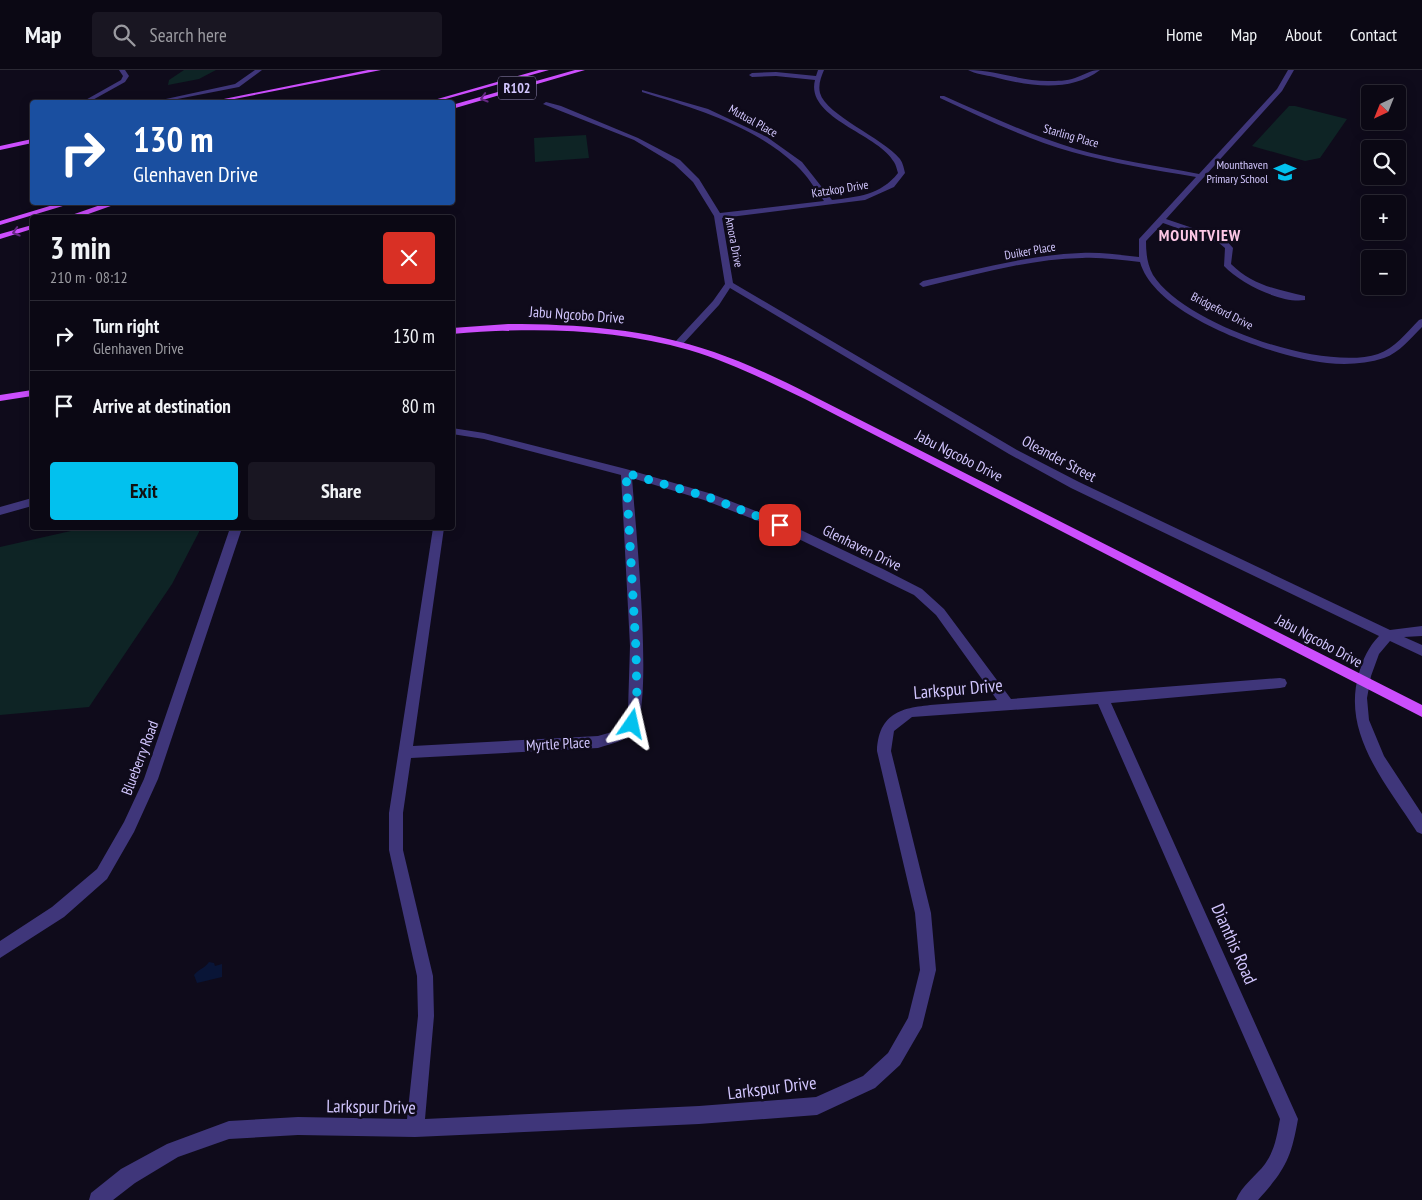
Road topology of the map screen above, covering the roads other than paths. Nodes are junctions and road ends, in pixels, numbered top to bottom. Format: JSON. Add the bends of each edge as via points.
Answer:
{"nodes":[{"id":1,"x":122,"y":70,"type":"edge"},
{"id":2,"x":259,"y":70,"type":"edge"},
{"id":3,"x":378,"y":70,"type":"edge"},
{"id":4,"x":546,"y":70,"type":"edge"},
{"id":5,"x":582,"y":70,"type":"edge"},
{"id":6,"x":821,"y":70,"type":"edge"},
{"id":7,"x":971,"y":70,"type":"edge"},
{"id":8,"x":1098,"y":70,"type":"edge"},
{"id":9,"x":1291,"y":70,"type":"edge"},
{"id":10,"x":752,"y":75,"type":"dead end"},
{"id":11,"x":818,"y":78,"type":"junction"},
{"id":12,"x":237,"y":86,"type":"junction"},
{"id":13,"x":644,"y":91,"type":"dead end"},
{"id":14,"x":248,"y":94,"type":"junction"},
{"id":15,"x":942,"y":97,"type":"dead end"},
{"id":16,"x":89,"y":100,"type":"edge"},
{"id":17,"x":165,"y":100,"type":"edge"},
{"id":18,"x":221,"y":100,"type":"edge"},
{"id":19,"x":437,"y":100,"type":"edge"},
{"id":20,"x":546,"y":104,"type":"dead end"},
{"id":21,"x":455,"y":106,"type":"edge"},
{"id":22,"x":30,"y":141,"type":"edge"},
{"id":23,"x":0,"y":148,"type":"edge"},
{"id":24,"x":1200,"y":176,"type":"junction"},
{"id":25,"x":830,"y":203,"type":"junction"},
{"id":26,"x":63,"y":205,"type":"edge"},
{"id":27,"x":109,"y":205,"type":"edge"},
{"id":28,"x":77,"y":215,"type":"edge"},
{"id":29,"x":718,"y":216,"type":"junction"},
{"id":30,"x":1161,"y":220,"type":"junction"},
{"id":31,"x":0,"y":223,"type":"edge"},
{"id":32,"x":30,"y":228,"type":"edge"},
{"id":33,"x":0,"y":237,"type":"edge"},
{"id":34,"x":1142,"y":260,"type":"junction"},
{"id":35,"x":729,"y":284,"type":"junction"},
{"id":36,"x":923,"y":284,"type":"dead end"},
{"id":37,"x":1302,"y":298,"type":"dead end"},
{"id":38,"x":1422,"y":322,"type":"edge"},
{"id":39,"x":455,"y":331,"type":"edge"},
{"id":40,"x":678,"y":344,"type":"junction"},
{"id":41,"x":30,"y":393,"type":"edge"},
{"id":42,"x":0,"y":398,"type":"edge"},
{"id":43,"x":455,"y":431,"type":"edge"},
{"id":44,"x":626,"y":473,"type":"junction"},
{"id":45,"x":30,"y":503,"type":"edge"},
{"id":46,"x":0,"y":511,"type":"edge"},
{"id":47,"x":235,"y":530,"type":"edge"},
{"id":48,"x":438,"y":530,"type":"edge"},
{"id":49,"x":1422,"y":630,"type":"edge"},
{"id":50,"x":1388,"y":635,"type":"junction"},
{"id":51,"x":1422,"y":651,"type":"edge"},
{"id":52,"x":1362,"y":682,"type":"junction"},
{"id":53,"x":1280,"y":683,"type":"dead end"},
{"id":54,"x":1102,"y":698,"type":"junction"},
{"id":55,"x":1008,"y":705,"type":"junction"},
{"id":56,"x":1422,"y":711,"type":"edge"},
{"id":57,"x":406,"y":752,"type":"junction"},
{"id":58,"x":1422,"y":826,"type":"edge"},
{"id":59,"x":0,"y":950,"type":"edge"},
{"id":60,"x":415,"y":1128,"type":"junction"},
{"id":61,"x":98,"y":1200,"type":"edge"},
{"id":62,"x":1245,"y":1200,"type":"edge"}],
"edges":[{"from":1,"to":16,"type":"street","via":[[126,76],[123,81]]},
{"from":2,"to":12,"type":"street"},
{"from":3,"to":14,"type":"main road"},
{"from":4,"to":19,"type":"main road","number":"R102"},
{"from":5,"to":21,"type":"main road","number":"R102","one_way":true},
{"from":6,"to":11,"type":"street","name":"Katzkop Drive"},
{"from":7,"to":8,"type":"street","via":[[1042,83],[1076,80]]},
{"from":9,"to":24,"type":"street","via":[[1280,90]]},
{"from":10,"to":11,"type":"street"},
{"from":11,"to":25,"type":"street","name":"Katzkop Drive","via":[[817,95],[825,106],[896,156],[902,170],[896,183],[883,192]]},
{"from":12,"to":14,"type":"street"},
{"from":12,"to":17,"type":"street"},
{"from":13,"to":25,"type":"street","name":"Mutual Place","via":[[698,108],[747,129],[798,164]]},
{"from":14,"to":18,"type":"main road"},
{"from":15,"to":24,"type":"street","name":"Starling Place","via":[[1022,133],[1073,150]]},
{"from":20,"to":29,"type":"street","name":"Amora Drive","via":[[636,139],[677,162],[696,182]]},
{"from":22,"to":23,"type":"main road"},
{"from":24,"to":30,"type":"street"},
{"from":25,"to":29,"type":"street","name":"Katzkop Drive"},
{"from":26,"to":31,"type":"main road"},
{"from":27,"to":28,"type":"main road"},
{"from":29,"to":35,"type":"street","name":"Amora Drive"},
{"from":30,"to":34,"type":"street","via":[[1142,241]]},
{"from":30,"to":37,"type":"street","via":[[1222,241],[1229,248],[1227,264],[1243,279],[1281,294]]},
{"from":32,"to":33,"type":"main road","one_way":true},
{"from":34,"to":36,"type":"street","name":"Duiker Place","via":[[1066,257]]},
{"from":34,"to":38,"type":"street","name":"Bridgeford Drive","via":[[1155,283],[1190,311],[1237,335],[1304,358],[1335,361],[1382,356]]},
{"from":35,"to":40,"type":"street","name":"Amora Drive"},
{"from":35,"to":50,"type":"street","name":"Oleander Street","via":[[1012,452]]},
{"from":39,"to":40,"type":"main road","name":"Jabu Ngcobo Drive","via":[[530,327],[586,329]]},
{"from":40,"to":52,"type":"main road","name":"Jabu Ngcobo Drive","via":[[808,396]]},
{"from":41,"to":42,"type":"main road"},
{"from":43,"to":44,"type":"street","name":"Glenhaven Drive"},
{"from":44,"to":55,"type":"street","name":"Glenhaven Drive","via":[[708,497],[780,525],[918,592],[940,612]]},
{"from":44,"to":57,"type":"street","name":"Myrtle Place","via":[[636,650],[637,702],[632,724],[620,736],[598,742]]},
{"from":45,"to":46,"type":"street"},
{"from":47,"to":59,"type":"street","name":"Blueberry Road","via":[[152,778],[130,827],[102,874],[58,912]]},
{"from":48,"to":57,"type":"street"},
{"from":49,"to":50,"type":"street"},
{"from":50,"to":51,"type":"street","name":"Oleander Street"},
{"from":50,"to":52,"type":"street","via":[[1374,649]]},
{"from":52,"to":56,"type":"main road","name":"Jabu Ngcobo Drive"},
{"from":52,"to":58,"type":"street","via":[[1362,719],[1375,752]]},
{"from":53,"to":54,"type":"street","name":"Larkspur Drive"},
{"from":54,"to":55,"type":"street","name":"Larkspur Drive"},
{"from":54,"to":62,"type":"street","name":"Dianthis Road","via":[[1289,1119],[1284,1148],[1272,1170]]},
{"from":55,"to":60,"type":"street","name":"Larkspur Drive","via":[[910,712],[894,721],[884,735],[884,751],[923,913],[928,970],[916,1020],[894,1059],[870,1082],[817,1106],[699,1115]]},
{"from":57,"to":60,"type":"street","via":[[396,813],[396,850],[426,976],[426,1016]]},
{"from":60,"to":61,"type":"street","name":"Larkspur Drive","via":[[298,1126],[229,1130],[173,1150],[128,1176]]}]}
